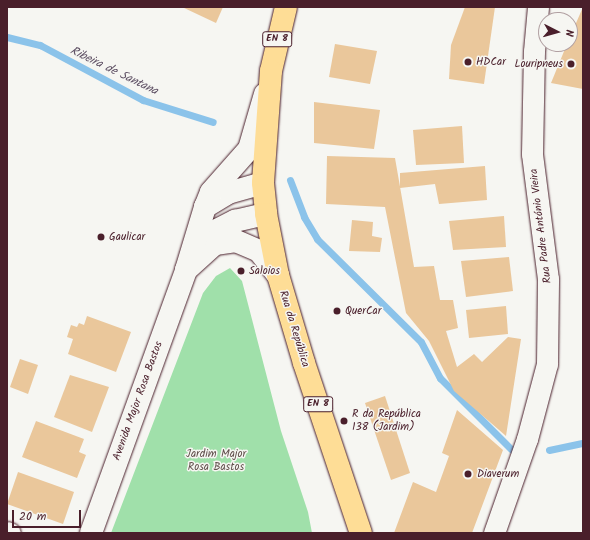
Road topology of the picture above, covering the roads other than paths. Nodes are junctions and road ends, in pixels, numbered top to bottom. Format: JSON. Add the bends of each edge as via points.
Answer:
{"nodes":[{"id":1,"x":286,"y":7,"type":"edge"},
{"id":2,"x":538,"y":7,"type":"edge"},
{"id":3,"x":271,"y":71,"type":"junction"},
{"id":4,"x":263,"y":183,"type":"junction"},
{"id":5,"x":205,"y":207,"type":"junction"},
{"id":6,"x":266,"y":214,"type":"junction"},
{"id":7,"x":186,"y":270,"type":"junction"},
{"id":8,"x":278,"y":275,"type":"junction"},
{"id":9,"x":7,"y":532,"type":"edge"},
{"id":10,"x":10,"y":533,"type":"edge"},
{"id":11,"x":91,"y":533,"type":"edge"},
{"id":12,"x":361,"y":533,"type":"edge"},
{"id":13,"x":494,"y":533,"type":"edge"}],
"edges":[{"from":1,"to":3,"type":"main road","number":"EN 8"},
{"from":2,"to":13,"type":"street","name":"Rua Padre António Vieira","via":[[534,51],[532,154],[548,279],[547,364],[527,439]]},
{"from":3,"to":4,"type":"main road","name":"Rua da República","number":"EN 8"},
{"from":3,"to":5,"type":"street","via":[[249,149],[211,192]]},
{"from":4,"to":5,"type":"street","via":[[228,193]]},
{"from":4,"to":6,"type":"main road","name":"Rua da República"},
{"from":5,"to":7,"type":"street"},
{"from":6,"to":7,"type":"street","via":[[235,221],[205,236]]},
{"from":6,"to":8,"type":"main road","name":"Rua da República","number":"EN 8"},
{"from":7,"to":8,"type":"street","via":[[215,244],[236,241],[259,251]]},
{"from":7,"to":11,"type":"street","name":"Avenida Major Rosa Bastos"},
{"from":8,"to":12,"type":"main road","name":"Rua da República","number":"EN 8"},
{"from":9,"to":10,"type":"street"}]}
